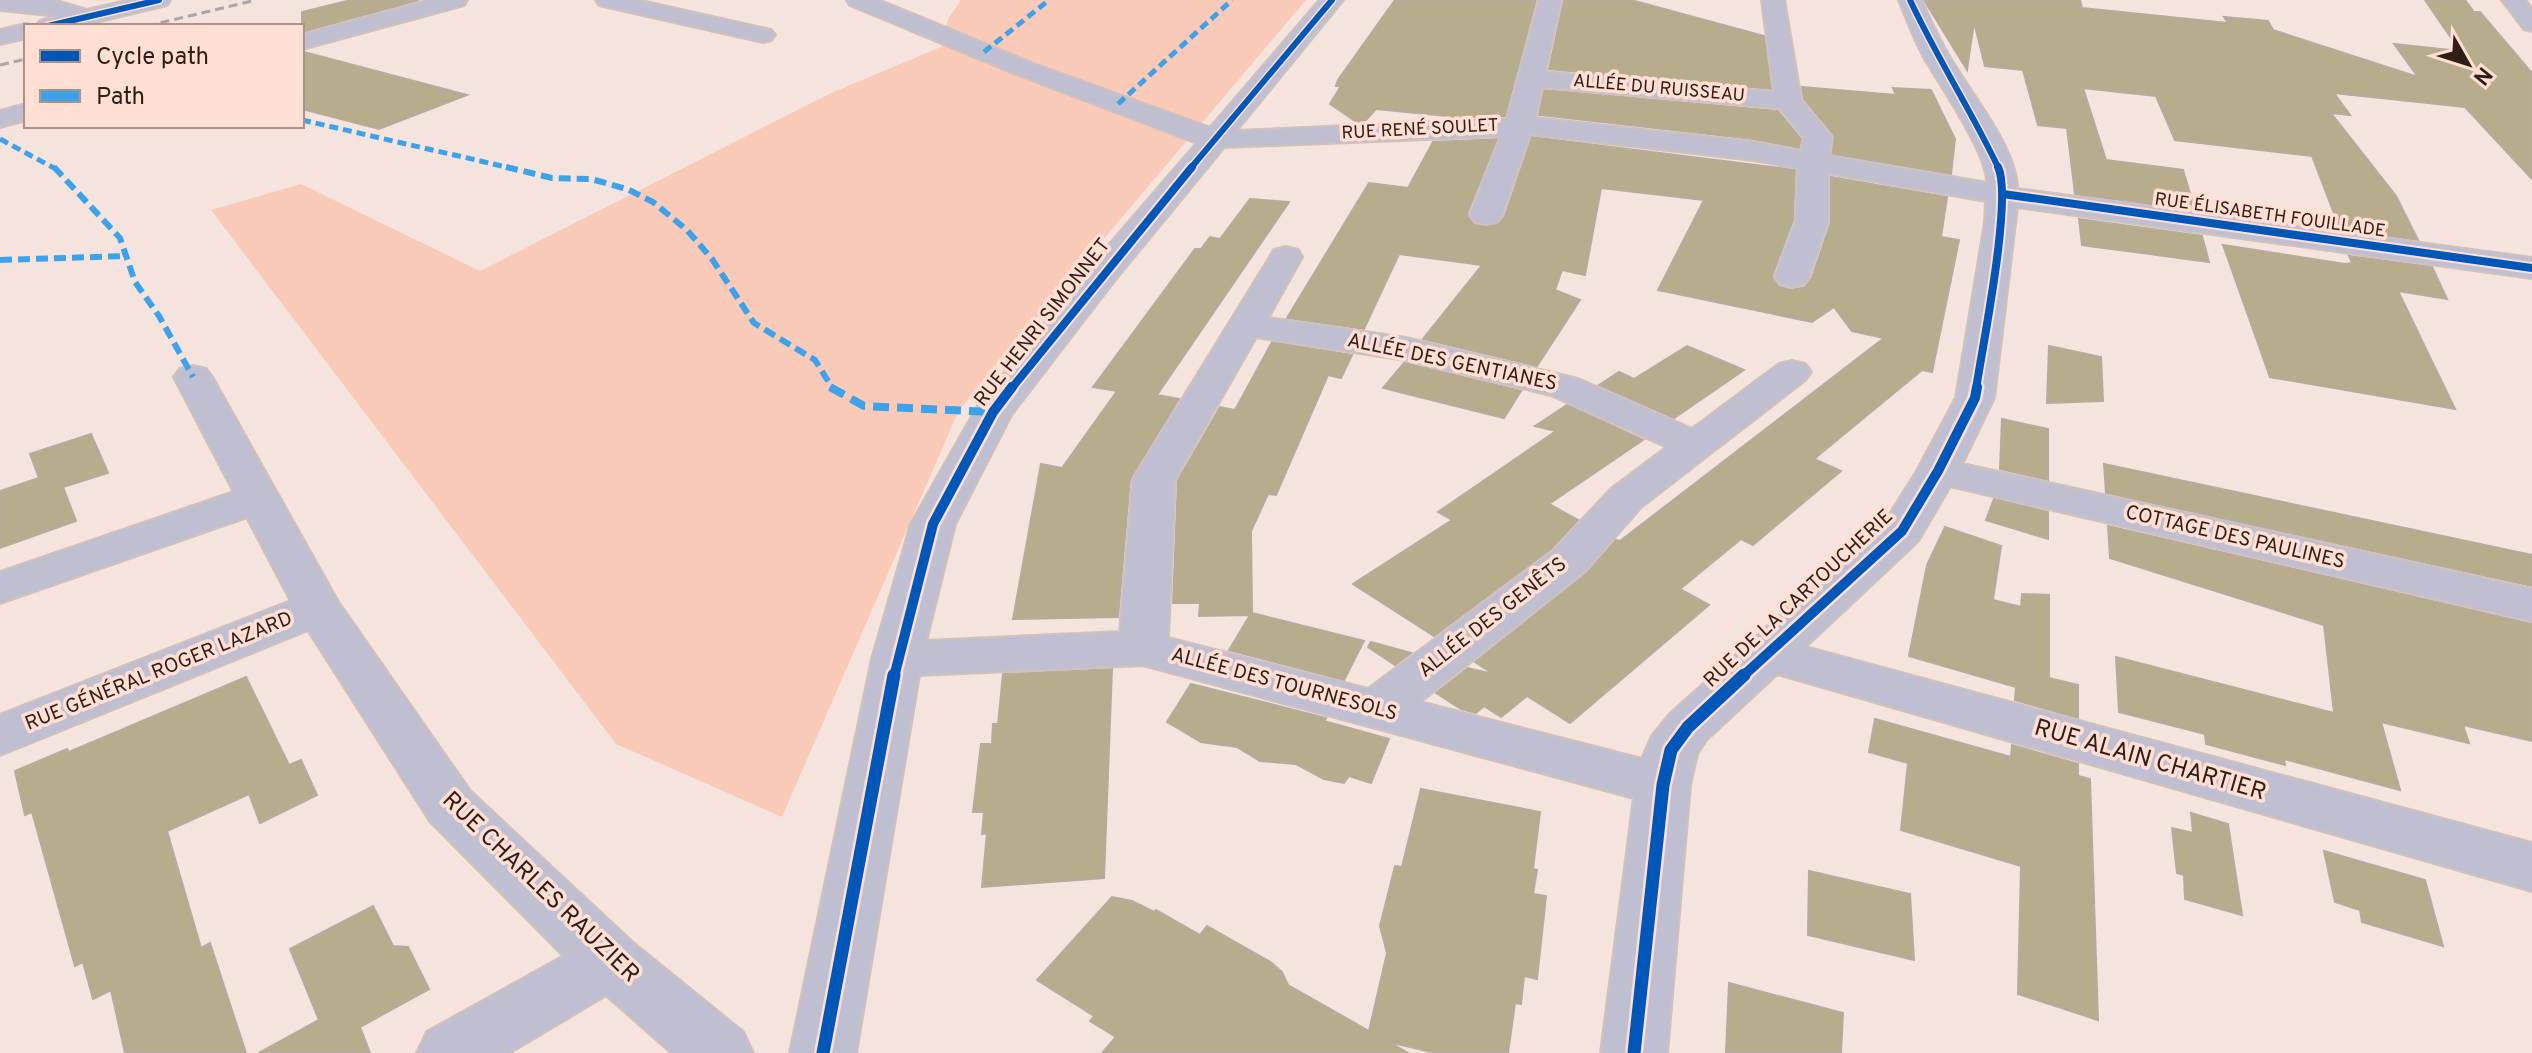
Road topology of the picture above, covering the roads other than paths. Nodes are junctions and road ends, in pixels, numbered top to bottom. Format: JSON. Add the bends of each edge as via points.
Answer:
{"nodes":[{"id":1,"x":159,"y":0,"type":"edge"},
{"id":2,"x":607,"y":0,"type":"edge"},
{"id":3,"x":697,"y":0,"type":"edge"},
{"id":4,"x":858,"y":0,"type":"edge"},
{"id":5,"x":1332,"y":0,"type":"edge"},
{"id":6,"x":1550,"y":0,"type":"edge"},
{"id":7,"x":1773,"y":0,"type":"edge"},
{"id":8,"x":1910,"y":0,"type":"edge"},
{"id":9,"x":447,"y":1,"type":"edge"},
{"id":10,"x":0,"y":3,"type":"edge"},
{"id":11,"x":657,"y":10,"type":"junction"},
{"id":12,"x":85,"y":17,"type":"junction"},
{"id":13,"x":56,"y":24,"type":"edge"},
{"id":14,"x":24,"y":31,"type":"edge"},
{"id":15,"x":763,"y":35,"type":"dead end"},
{"id":16,"x":0,"y":37,"type":"edge"},
{"id":17,"x":304,"y":41,"type":"edge"},
{"id":18,"x":1531,"y":78,"type":"junction"},
{"id":19,"x":1788,"y":101,"type":"junction"},
{"id":20,"x":24,"y":113,"type":"edge"},
{"id":21,"x":0,"y":119,"type":"edge"},
{"id":22,"x":1519,"y":126,"type":"junction"},
{"id":23,"x":1219,"y":137,"type":"junction"},
{"id":24,"x":1813,"y":161,"type":"junction"},
{"id":25,"x":2003,"y":194,"type":"junction"},
{"id":26,"x":1486,"y":215,"type":"dead end"},
{"id":27,"x":1286,"y":257,"type":"dead end"},
{"id":28,"x":2532,"y":268,"type":"edge"},
{"id":29,"x":1792,"y":277,"type":"dead end"},
{"id":30,"x":1245,"y":325,"type":"junction"},
{"id":31,"x":1792,"y":372,"type":"dead end"},
{"id":32,"x":193,"y":377,"type":"dead end"},
{"id":33,"x":1695,"y":445,"type":"junction"},
{"id":34,"x":1938,"y":471,"type":"junction"},
{"id":35,"x":258,"y":498,"type":"junction"},
{"id":36,"x":0,"y":588,"type":"edge"},
{"id":37,"x":2532,"y":605,"type":"edge"},
{"id":38,"x":318,"y":608,"type":"junction"},
{"id":39,"x":1143,"y":648,"type":"junction"},
{"id":40,"x":1768,"y":654,"type":"junction"},
{"id":41,"x":897,"y":659,"type":"junction"},
{"id":42,"x":1376,"y":709,"type":"junction"},
{"id":43,"x":0,"y":736,"type":"edge"},
{"id":44,"x":1663,"y":785,"type":"junction"},
{"id":45,"x":2532,"y":867,"type":"edge"},
{"id":46,"x":610,"y":961,"type":"junction"},
{"id":47,"x":450,"y":1053,"type":"edge"},
{"id":48,"x":720,"y":1053,"type":"edge"},
{"id":49,"x":823,"y":1053,"type":"edge"},
{"id":50,"x":1634,"y":1053,"type":"edge"}],
"edges":[{"from":1,"to":12,"type":"street"},
{"from":2,"to":11,"type":"street"},
{"from":3,"to":11,"type":"street"},
{"from":4,"to":23,"type":"street","name":"RUE RENÉ SOULET","via":[[1198,135]]},
{"from":5,"to":23,"type":"street","name":"RUE HENRI SIMONNET"},
{"from":6,"to":18,"type":"street"},
{"from":7,"to":19,"type":"street"},
{"from":8,"to":25,"type":"street","name":"RUE DE LA CARTOUCHERIE","via":[[2000,167]]},
{"from":9,"to":17,"type":"street"},
{"from":10,"to":12,"type":"street","via":[[53,7]]},
{"from":11,"to":15,"type":"street"},
{"from":12,"to":13,"type":"street"},
{"from":14,"to":16,"type":"street"},
{"from":18,"to":19,"type":"street","name":"ALLÉE DU RUISSEAU"},
{"from":18,"to":22,"type":"street"},
{"from":19,"to":24,"type":"street","via":[[1818,137]]},
{"from":20,"to":21,"type":"street"},
{"from":22,"to":23,"type":"street","name":"RUE RENÉ SOULET"},
{"from":22,"to":24,"type":"street","name":"RUE RENÉ SOULET"},
{"from":22,"to":26,"type":"street"},
{"from":23,"to":41,"type":"street","name":"RUE HENRI SIMONNET","via":[[993,412],[933,524]]},
{"from":24,"to":25,"type":"street","name":"RUE RENÉ SOULET"},
{"from":24,"to":29,"type":"street","via":[[1812,221]]},
{"from":25,"to":28,"type":"street","name":"RUE ÉLISABETH FOUILLADE"},
{"from":25,"to":34,"type":"street","name":"RUE DE LA CARTOUCHERIE","via":[[1975,398]]},
{"from":27,"to":30,"type":"street"},
{"from":30,"to":33,"type":"street","name":"ALLÉE DES GENTIANES","via":[[1406,349],[1564,387]]},
{"from":30,"to":39,"type":"street","via":[[1154,479]]},
{"from":31,"to":33,"type":"street","name":"ALLÉE DES GENÊTS"},
{"from":32,"to":35,"type":"street","name":"RUE CHARLES RAUZIER"},
{"from":33,"to":42,"type":"street","name":"ALLÉE DES GENÊTS","via":[[1626,498],[1569,561]]},
{"from":34,"to":37,"type":"street","name":"COTTAGE DES PAULINES"},
{"from":34,"to":40,"type":"street","name":"RUE DE LA CARTOUCHERIE","via":[[1902,531]]},
{"from":35,"to":36,"type":"street"},
{"from":35,"to":38,"type":"street","name":"RUE CHARLES RAUZIER"},
{"from":38,"to":43,"type":"street","name":"RUE GÉNÉRAL ROGER LAZARD"},
{"from":38,"to":46,"type":"street","name":"RUE CHARLES RAUZIER","via":[[450,806]]},
{"from":39,"to":41,"type":"street","name":"ALLÉE DES TOURNESOLS"},
{"from":39,"to":42,"type":"street","name":"ALLÉE DES TOURNESOLS"},
{"from":40,"to":44,"type":"street","name":"RUE DE LA CARTOUCHERIE","via":[[1688,727],[1671,750]]},
{"from":40,"to":45,"type":"street","name":"RUE ALAIN CHARTIER"},
{"from":41,"to":49,"type":"street","name":"RUE HENRI SIMONNET"},
{"from":42,"to":44,"type":"street","name":"ALLÉE DES TOURNESOLS"},
{"from":44,"to":50,"type":"street","name":"RUE DE LA CARTOUCHERIE"},
{"from":46,"to":47,"type":"street"},
{"from":46,"to":48,"type":"street","name":"RUE CHARLES RAUZIER"}]}
